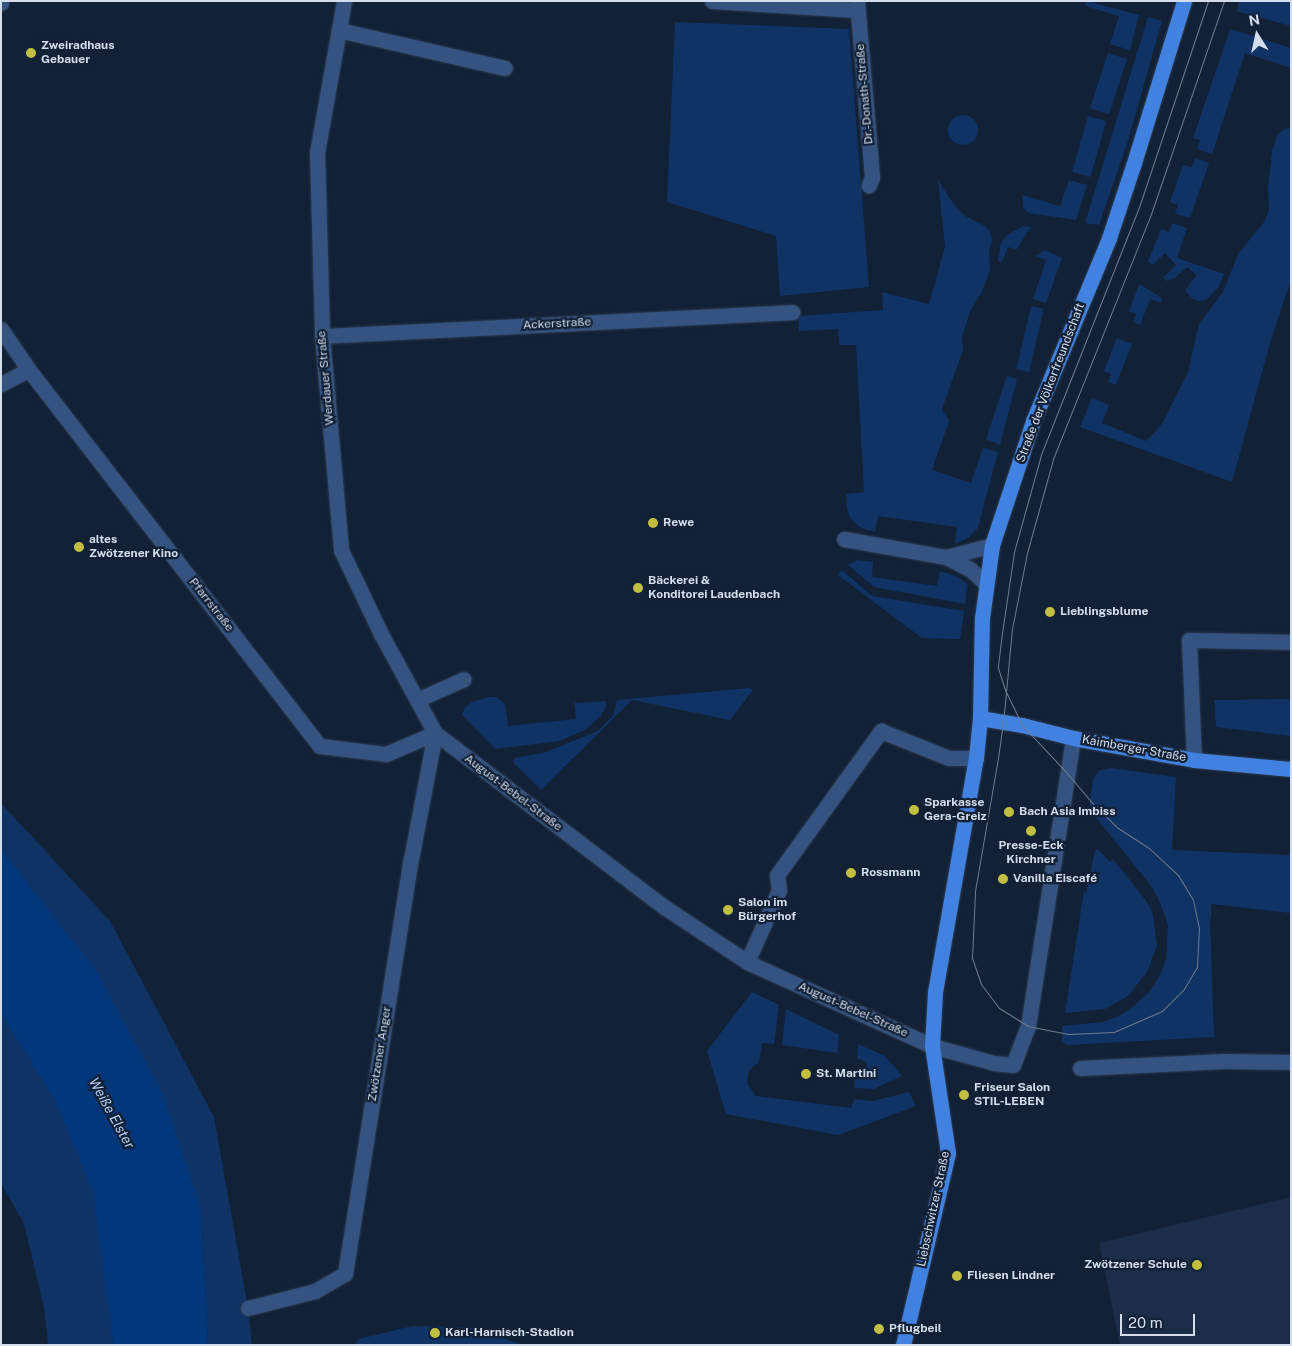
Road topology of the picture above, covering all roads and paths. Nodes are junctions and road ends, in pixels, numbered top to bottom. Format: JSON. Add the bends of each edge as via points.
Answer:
{"nodes":[{"id":1,"x":344,"y":1,"type":"edge"},
{"id":2,"x":712,"y":1,"type":"edge"},
{"id":3,"x":1184,"y":1,"type":"edge"},
{"id":4,"x":857,"y":6,"type":"edge"},
{"id":5,"x":339,"y":30,"type":"junction"},
{"id":6,"x":504,"y":68,"type":"dead end"},
{"id":7,"x":870,"y":185,"type":"dead end"},
{"id":8,"x":792,"y":312,"type":"dead end"},
{"id":9,"x":1,"y":330,"type":"edge"},
{"id":10,"x":322,"y":336,"type":"junction"},
{"id":11,"x":29,"y":370,"type":"junction"},
{"id":12,"x":1,"y":384,"type":"edge"},
{"id":13,"x":844,"y":539,"type":"dead end"},
{"id":14,"x":992,"y":545,"type":"junction"},
{"id":15,"x":946,"y":557,"type":"junction"},
{"id":16,"x":986,"y":584,"type":"junction"},
{"id":17,"x":1291,"y":642,"type":"edge"},
{"id":18,"x":464,"y":679,"type":"dead end"},
{"id":19,"x":417,"y":700,"type":"junction"},
{"id":20,"x":980,"y":718,"type":"junction"},
{"id":21,"x":435,"y":733,"type":"junction"},
{"id":22,"x":1073,"y":738,"type":"junction"},
{"id":23,"x":976,"y":758,"type":"junction"},
{"id":24,"x":1194,"y":760,"type":"junction"},
{"id":25,"x":1291,"y":769,"type":"edge"},
{"id":26,"x":953,"y":895,"type":"joint"},
{"id":27,"x":747,"y":962,"type":"junction"},
{"id":28,"x":932,"y":1046,"type":"junction"},
{"id":29,"x":1291,"y":1062,"type":"edge"},
{"id":30,"x":1080,"y":1068,"type":"dead end"},
{"id":31,"x":248,"y":1308,"type":"dead end"},
{"id":32,"x":903,"y":1345,"type":"edge"}],
"edges":[{"from":1,"to":5,"type":"street","name":"Werdauer Straße"},
{"from":2,"to":4,"type":"street"},
{"from":3,"to":14,"type":"main road","name":"Straße der Völkerfreundschaft","via":[[1112,229],[1033,421]]},
{"from":4,"to":7,"type":"street","name":"Dr.-Donath-Straße","via":[[872,177]]},
{"from":5,"to":6,"type":"street"},
{"from":5,"to":10,"type":"street","name":"Werdauer Straße","via":[[317,152]]},
{"from":8,"to":10,"type":"street","name":"Ackerstraße"},
{"from":9,"to":11,"type":"street","name":"Pfarrstraße"},
{"from":10,"to":19,"type":"street","name":"Werdauer Straße","via":[[341,550]]},
{"from":11,"to":12,"type":"street"},
{"from":11,"to":21,"type":"street","name":"Pfarrstraße","via":[[320,746],[386,754]]},
{"from":13,"to":15,"type":"street"},
{"from":14,"to":15,"type":"street"},
{"from":14,"to":16,"type":"main road","name":"Straße der Völkerfreundschaft"},
{"from":15,"to":16,"type":"street","via":[[970,569]]},
{"from":16,"to":20,"type":"main road","name":"Straße der Völkerfreundschaft"},
{"from":17,"to":24,"type":"street","via":[[1190,640]]},
{"from":18,"to":19,"type":"street"},
{"from":19,"to":21,"type":"street","name":"Werdauer Straße"},
{"from":20,"to":22,"type":"main road","name":"Kaimberger Straße"},
{"from":20,"to":23,"type":"main road","name":"Straße der Völkerfreundschaft"},
{"from":21,"to":27,"type":"street","name":"August-Bebel-Straße","via":[[664,907]]},
{"from":21,"to":31,"type":"street","name":"Zwötzener Anger","via":[[411,859],[345,1274],[315,1290]]},
{"from":22,"to":24,"type":"main road","name":"Kaimberger Straße"},
{"from":22,"to":28,"type":"street","name":"August-Bebel-Straße","via":[[1028,1026],[1018,1055],[1013,1065]]},
{"from":23,"to":26,"type":"main road","name":"Straße der Völkerfreundschaft"},
{"from":23,"to":27,"type":"street","via":[[949,758],[881,731],[777,875],[779,890]]},
{"from":24,"to":25,"type":"main road","name":"Kaimberger Straße"},
{"from":26,"to":28,"type":"main road","name":"Liebschwitzer Straße","via":[[934,992]]},
{"from":27,"to":28,"type":"street","name":"August-Bebel-Straße"},
{"from":28,"to":32,"type":"main road","name":"Liebschwitzer Straße","via":[[948,1153]]},
{"from":29,"to":30,"type":"street","via":[[1225,1061]]}]}
